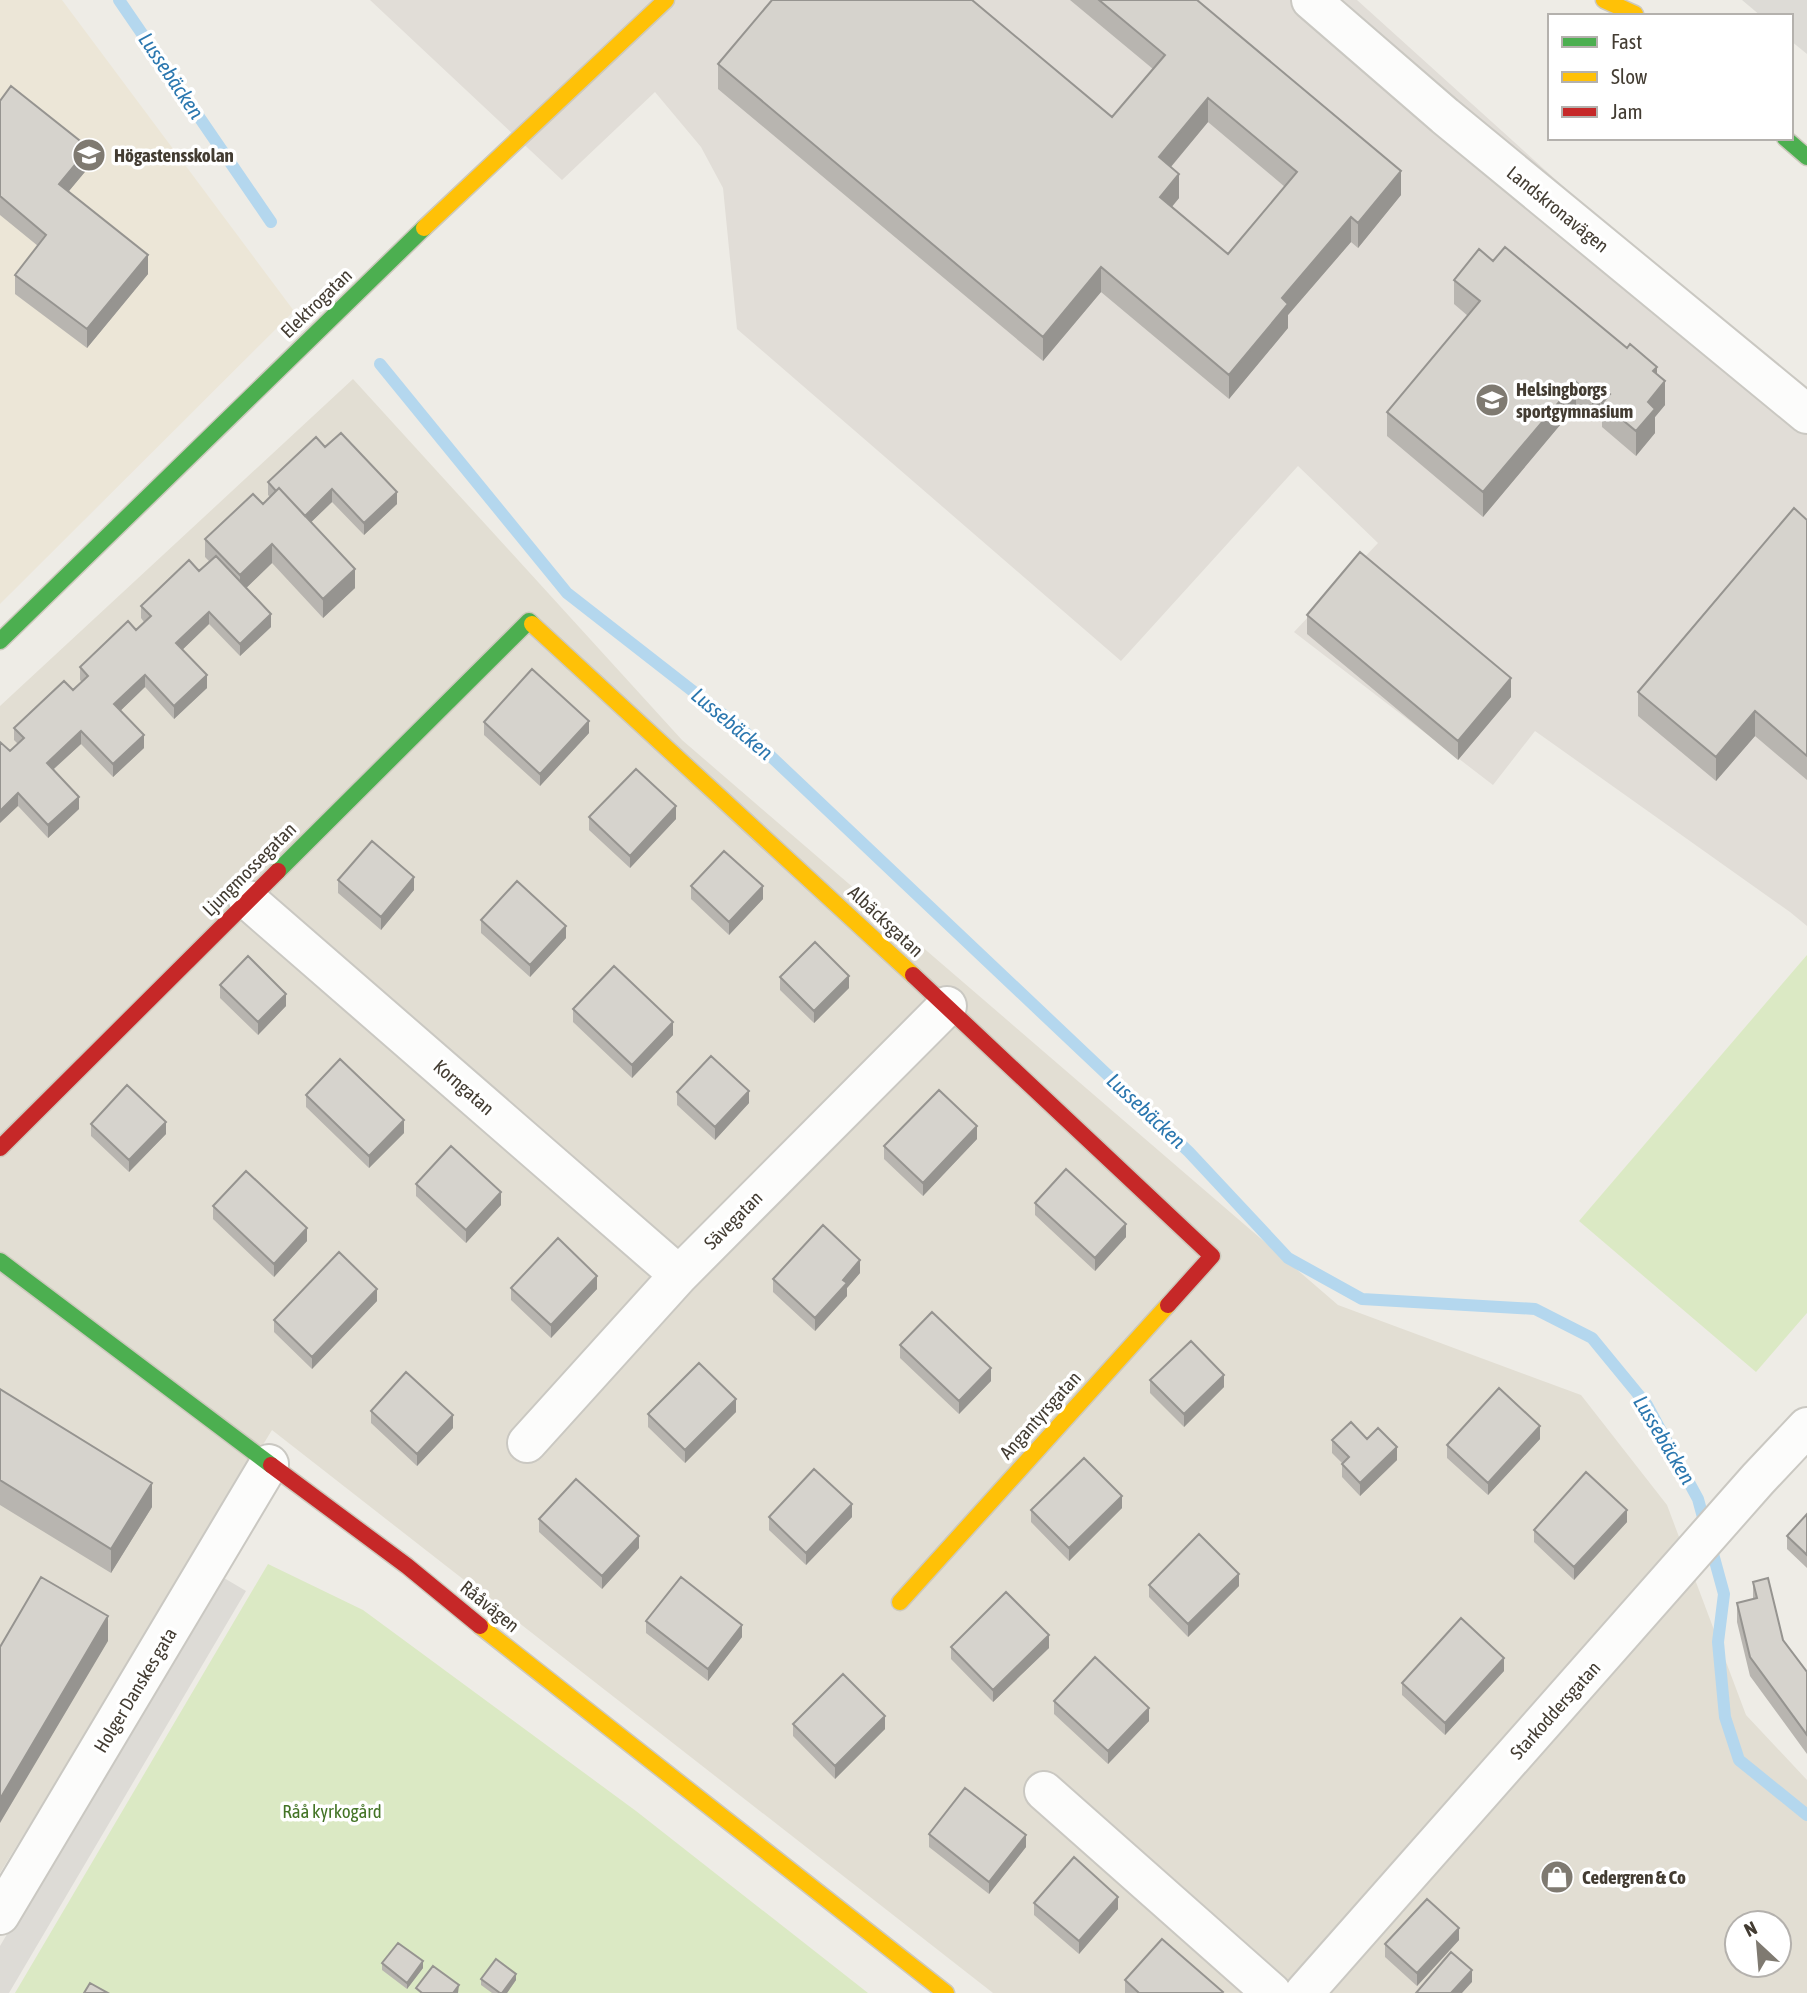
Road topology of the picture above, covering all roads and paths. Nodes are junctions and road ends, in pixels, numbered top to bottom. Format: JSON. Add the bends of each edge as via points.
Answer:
{"nodes":[{"id":1,"x":666,"y":0,"type":"edge"},
{"id":2,"x":1311,"y":0,"type":"edge"},
{"id":3,"x":1604,"y":0,"type":"edge"},
{"id":4,"x":1634,"y":14,"type":"edge"},
{"id":5,"x":1787,"y":140,"type":"edge"},
{"id":6,"x":1807,"y":157,"type":"edge"},
{"id":7,"x":1807,"y":414,"type":"edge"},
{"id":8,"x":529,"y":621,"type":"joint"},
{"id":9,"x":0,"y":641,"type":"edge"},
{"id":10,"x":248,"y":900,"type":"junction"},
{"id":11,"x":947,"y":1006,"type":"junction"},
{"id":12,"x":0,"y":1147,"type":"edge"},
{"id":13,"x":1212,"y":1256,"type":"joint"},
{"id":14,"x":0,"y":1261,"type":"edge"},
{"id":15,"x":679,"y":1275,"type":"junction"},
{"id":16,"x":1807,"y":1427,"type":"edge"},
{"id":17,"x":527,"y":1443,"type":"dead end"},
{"id":18,"x":269,"y":1464,"type":"junction"},
{"id":19,"x":900,"y":1602,"type":"dead end"},
{"id":20,"x":1044,"y":1791,"type":"dead end"},
{"id":21,"x":0,"y":1914,"type":"edge"},
{"id":22,"x":946,"y":1993,"type":"edge"},
{"id":23,"x":1272,"y":1993,"type":"edge"},
{"id":24,"x":1304,"y":1993,"type":"edge"}],
"edges":[{"from":1,"to":9,"type":"street","name":"Elektrogatan","via":[[386,264]]},
{"from":2,"to":7,"type":"street","name":"Landskronavägen"},
{"from":3,"to":4,"type":"street"},
{"from":5,"to":6,"type":"street"},
{"from":8,"to":10,"type":"street","name":"Ljungmossegatan"},
{"from":8,"to":11,"type":"street","name":"Albäcksgatan"},
{"from":10,"to":12,"type":"street","name":"Ljungmossegatan"},
{"from":10,"to":15,"type":"street","name":"Korngatan"},
{"from":11,"to":13,"type":"street","name":"Albäcksgatan"},
{"from":11,"to":15,"type":"street","name":"Sävegatan"},
{"from":13,"to":19,"type":"street","name":"Angantyrsgatan"},
{"from":14,"to":18,"type":"street","name":"Rååvägen"},
{"from":15,"to":17,"type":"street","name":"Sävegatan"},
{"from":16,"to":24,"type":"street","name":"Starkoddersgatan"},
{"from":18,"to":21,"type":"street","name":"Holger Danskes gata"},
{"from":18,"to":22,"type":"street","name":"Rååvägen","via":[[407,1566]]},
{"from":20,"to":23,"type":"street"}]}
